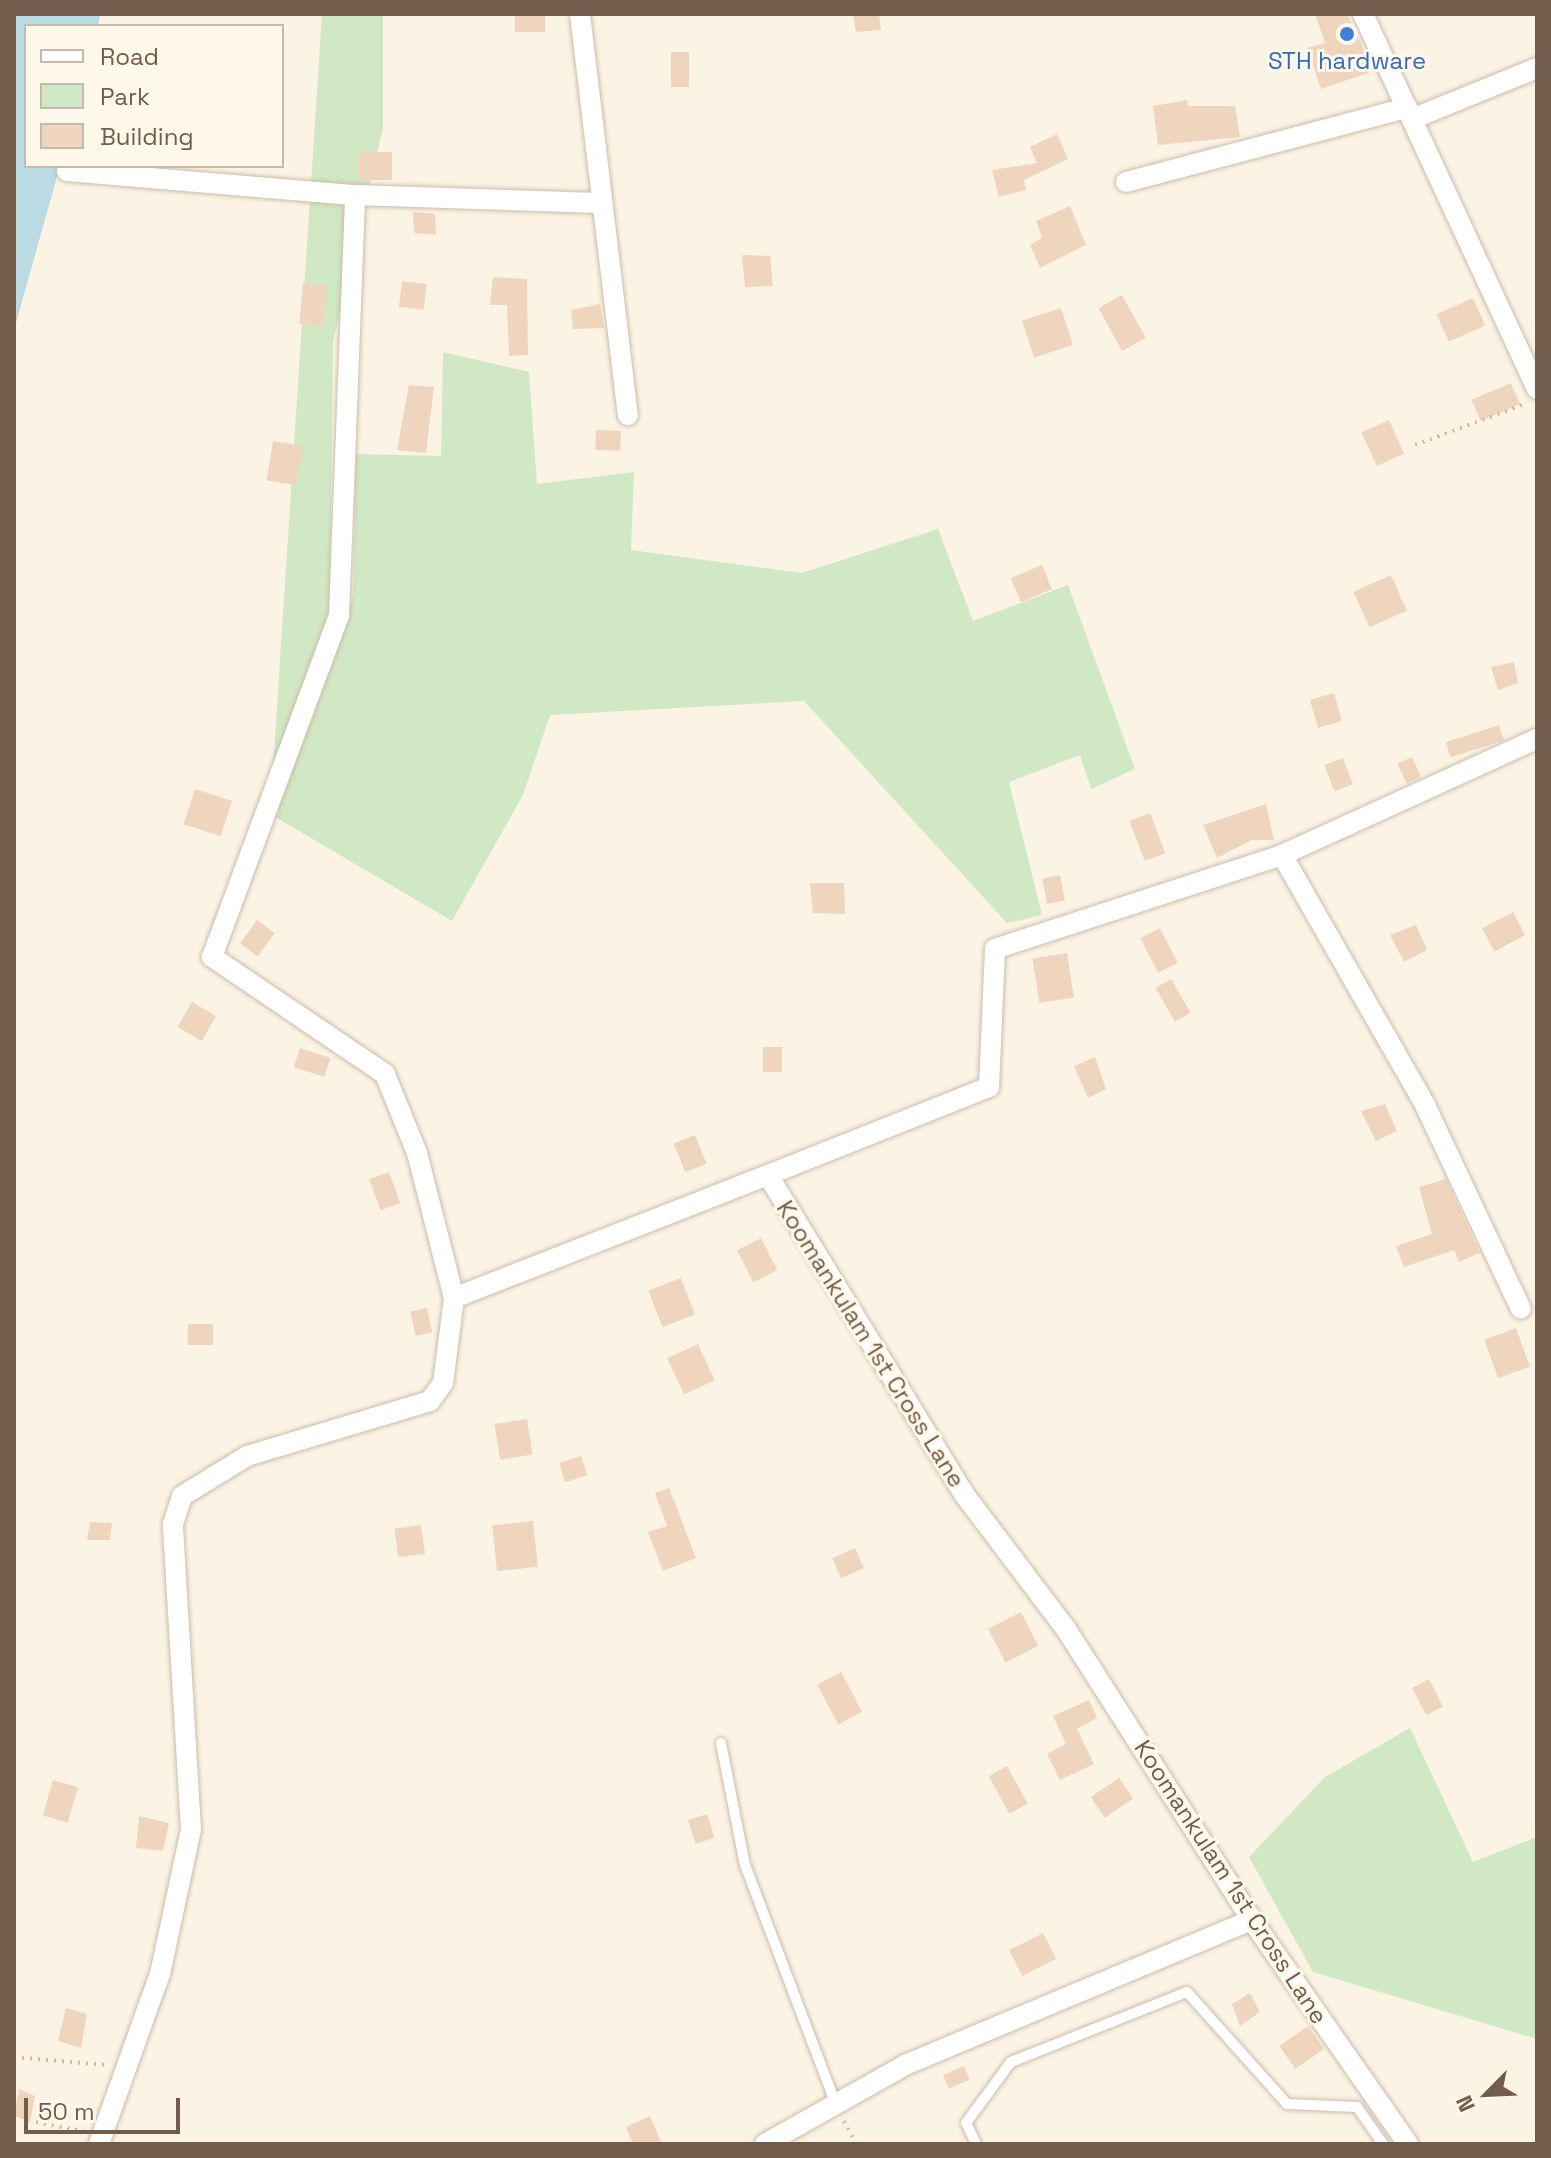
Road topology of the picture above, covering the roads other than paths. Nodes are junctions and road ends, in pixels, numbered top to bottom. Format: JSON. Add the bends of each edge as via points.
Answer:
{"nodes":[{"id":1,"x":580,"y":14,"type":"edge"},
{"id":2,"x":1363,"y":14,"type":"edge"},
{"id":3,"x":1537,"y":68,"type":"edge"},
{"id":4,"x":1409,"y":113,"type":"junction"},
{"id":5,"x":67,"y":171,"type":"dead end"},
{"id":6,"x":1126,"y":182,"type":"dead end"},
{"id":7,"x":355,"y":195,"type":"junction"},
{"id":8,"x":597,"y":203,"type":"junction"},
{"id":9,"x":1537,"y":389,"type":"edge"},
{"id":10,"x":628,"y":415,"type":"dead end"},
{"id":11,"x":1537,"y":739,"type":"edge"},
{"id":12,"x":1282,"y":855,"type":"junction"},
{"id":13,"x":768,"y":1175,"type":"junction"},
{"id":14,"x":454,"y":1298,"type":"junction"},
{"id":15,"x":1521,"y":1309,"type":"dead end"},
{"id":16,"x":721,"y":1743,"type":"dead end"},
{"id":17,"x":1252,"y":1920,"type":"junction"},
{"id":18,"x":836,"y":2104,"type":"junction"},
{"id":19,"x":100,"y":2139,"type":"edge"},
{"id":20,"x":765,"y":2144,"type":"edge"},
{"id":21,"x":976,"y":2144,"type":"edge"},
{"id":22,"x":1383,"y":2144,"type":"edge"},
{"id":23,"x":1408,"y":2144,"type":"edge"}],
"edges":[{"from":1,"to":8,"type":"street"},
{"from":2,"to":4,"type":"street"},
{"from":3,"to":4,"type":"street"},
{"from":4,"to":6,"type":"street"},
{"from":4,"to":9,"type":"street"},
{"from":5,"to":7,"type":"street"},
{"from":7,"to":8,"type":"street"},
{"from":7,"to":14,"type":"street","via":[[339,616],[212,957],[385,1074],[417,1153]]},
{"from":8,"to":10,"type":"street"},
{"from":11,"to":12,"type":"street","name":"Koomankulam 1st Cross Lane"},
{"from":12,"to":13,"type":"street","name":"Koomankulam 1st Cross Lane","via":[[995,949],[989,1087]]},
{"from":12,"to":15,"type":"street","via":[[1425,1105]]},
{"from":13,"to":14,"type":"street"},
{"from":13,"to":17,"type":"street","name":"Koomankulam 1st Cross Lane","via":[[863,1341],[964,1494],[1066,1629]]},
{"from":14,"to":19,"type":"street","via":[[443,1383],[430,1401],[247,1456],[182,1496],[173,1524],[191,1830],[160,1974]]},
{"from":16,"to":18,"type":"lane","via":[[745,1865]]},
{"from":17,"to":18,"type":"street","via":[[905,2065]]},
{"from":17,"to":23,"type":"street","name":"Koomankulam 1st Cross Lane"},
{"from":18,"to":20,"type":"street"},
{"from":21,"to":22,"type":"lane","via":[[966,2123],[1011,2062],[1187,1992],[1287,2104],[1357,2107]]}]}
